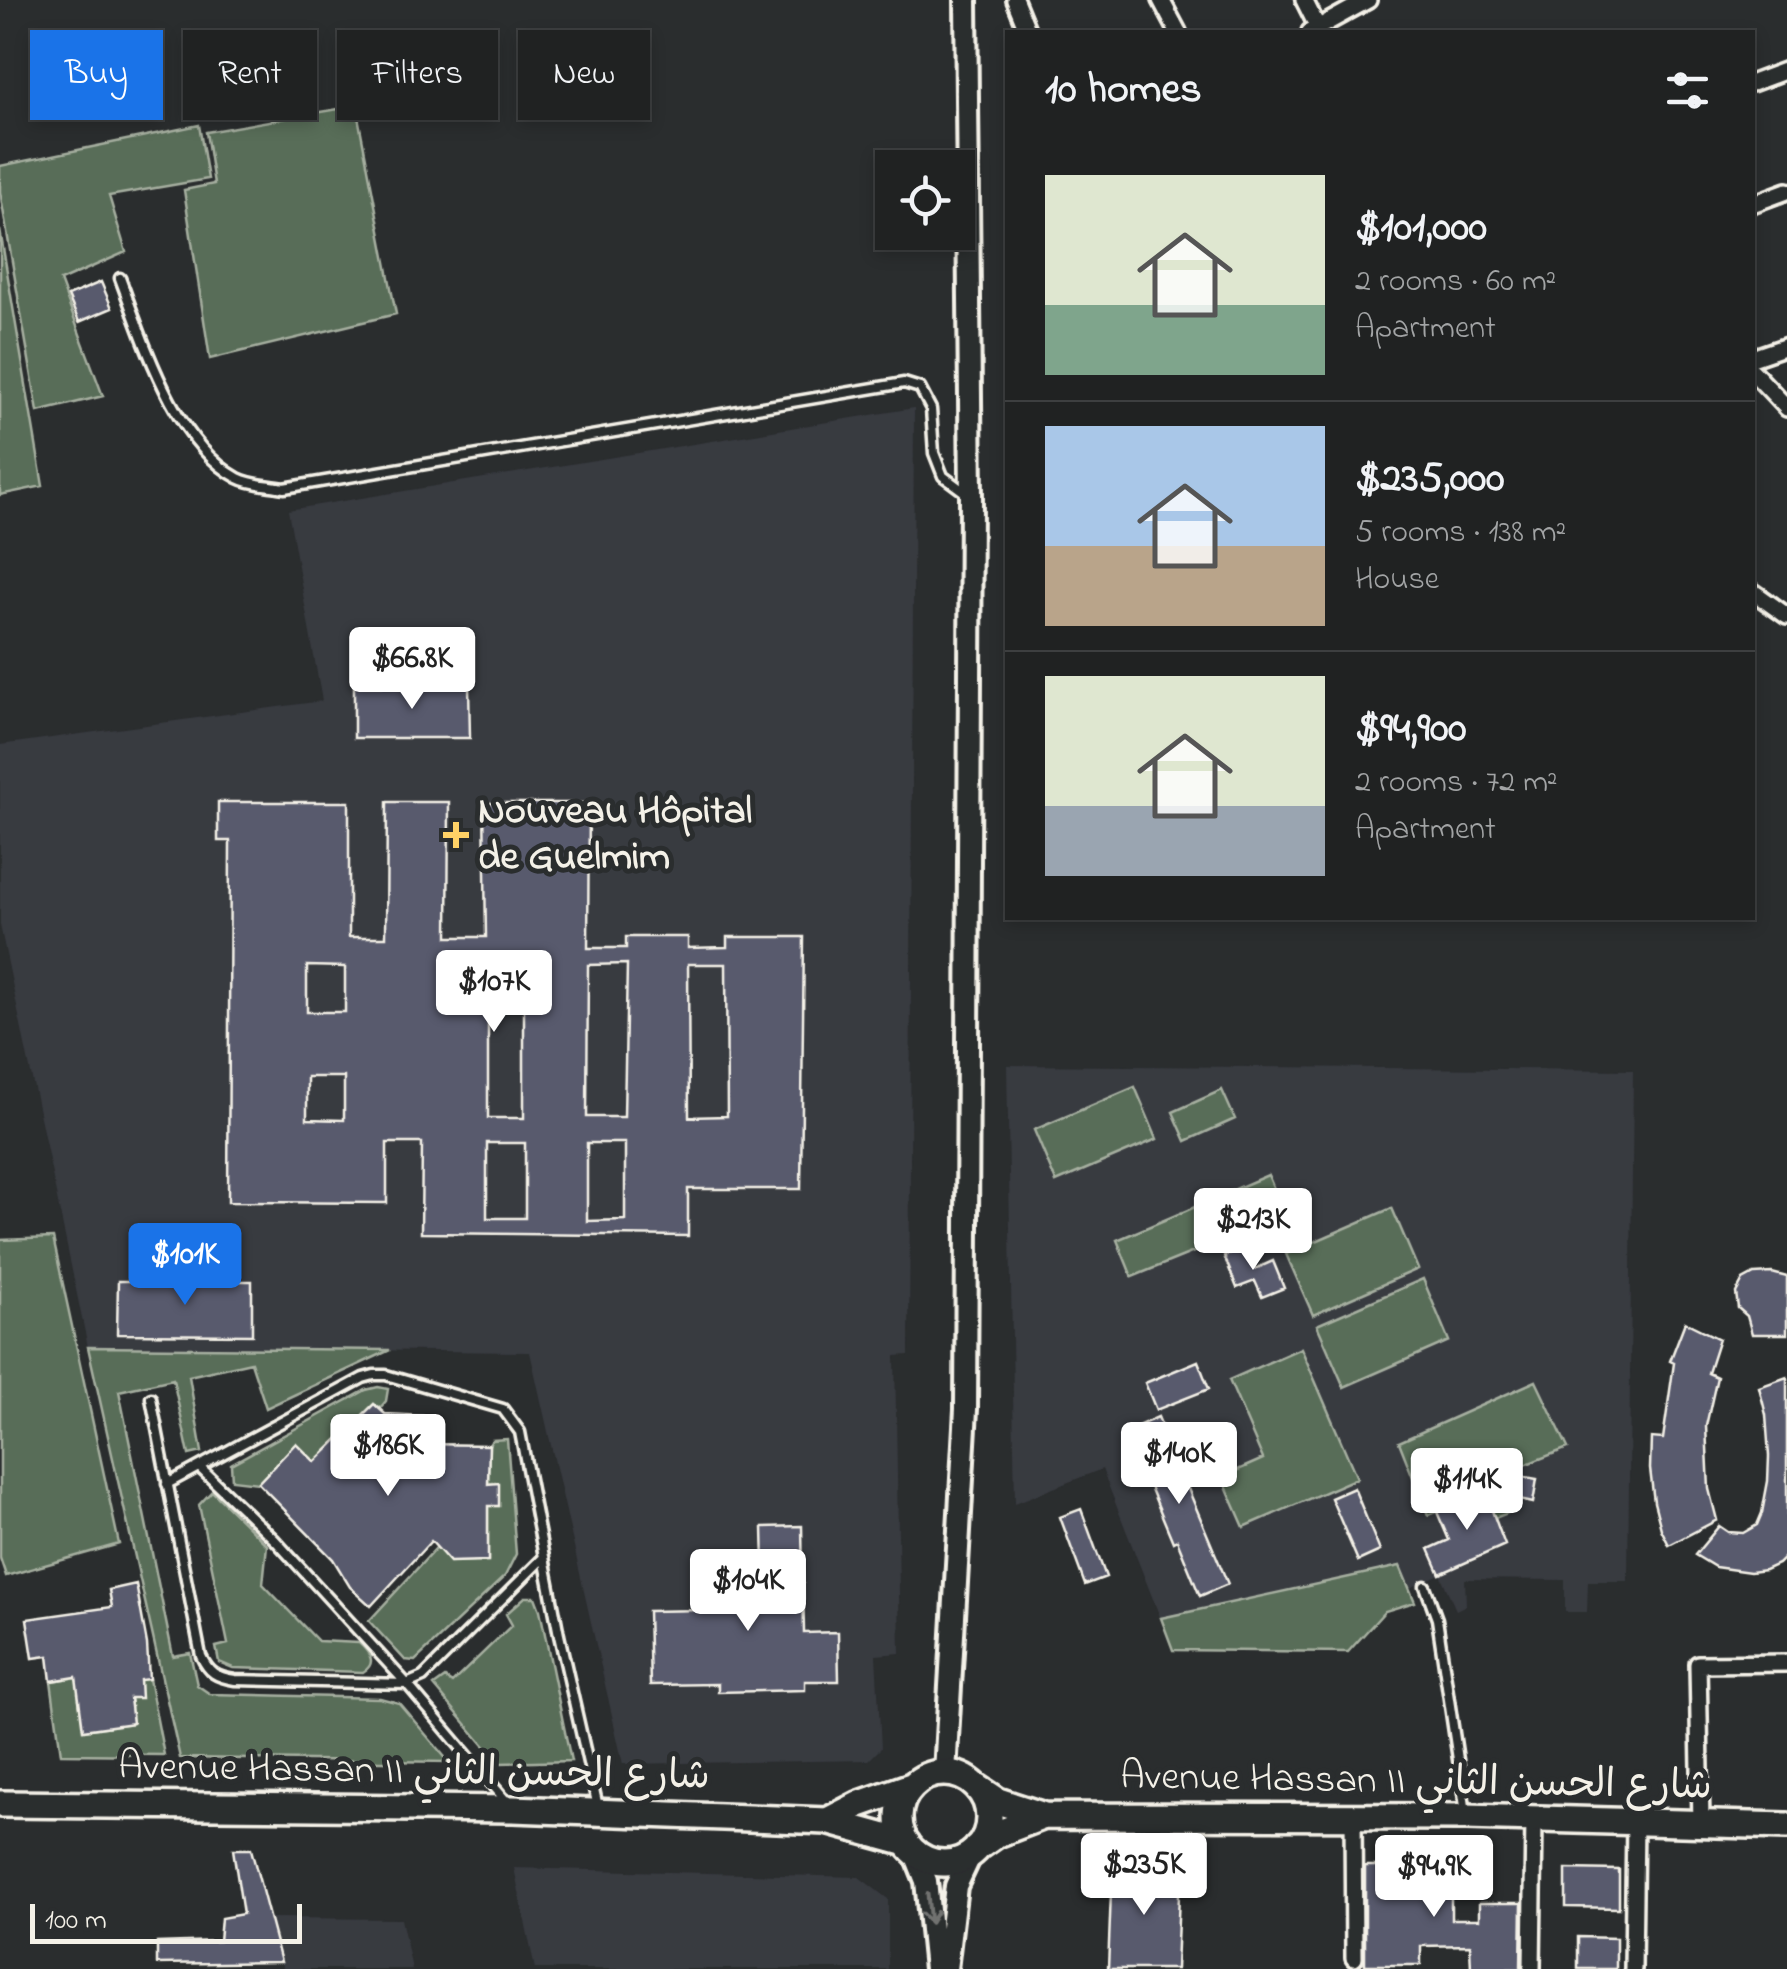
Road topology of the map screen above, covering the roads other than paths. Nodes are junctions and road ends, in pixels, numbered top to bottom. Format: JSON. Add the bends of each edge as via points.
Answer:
{"nodes":[{"id":1,"x":966,"y":0,"type":"edge"},
{"id":2,"x":1016,"y":0,"type":"edge"},
{"id":3,"x":1161,"y":0,"type":"edge"},
{"id":4,"x":1304,"y":0,"type":"edge"},
{"id":5,"x":1368,"y":0,"type":"edge"},
{"id":6,"x":1027,"y":30,"type":"edge"},
{"id":7,"x":1177,"y":30,"type":"edge"},
{"id":8,"x":1314,"y":30,"type":"edge"},
{"id":9,"x":1787,"y":70,"type":"edge"},
{"id":10,"x":1755,"y":81,"type":"edge"},
{"id":11,"x":1787,"y":191,"type":"edge"},
{"id":12,"x":1755,"y":203,"type":"edge"},
{"id":13,"x":120,"y":278,"type":"dead end"},
{"id":14,"x":1787,"y":346,"type":"edge"},
{"id":15,"x":1755,"y":357,"type":"edge"},
{"id":16,"x":1755,"y":374,"type":"edge"},
{"id":17,"x":1787,"y":408,"type":"edge"},
{"id":18,"x":971,"y":497,"type":"junction"},
{"id":19,"x":1755,"y":593,"type":"edge"},
{"id":20,"x":1787,"y":616,"type":"edge"},
{"id":21,"x":151,"y":1398,"type":"dead end"},
{"id":22,"x":199,"y":1466,"type":"junction"},
{"id":23,"x":167,"y":1484,"type":"junction"},
{"id":24,"x":544,"y":1557,"type":"junction"},
{"id":25,"x":1426,"y":1586,"type":"dead end"},
{"id":26,"x":1787,"y":1664,"type":"edge"},
{"id":27,"x":407,"y":1684,"type":"junction"},
{"id":28,"x":945,"y":1772,"type":"junction"},
{"id":29,"x":911,"y":1786,"type":"junction"},
{"id":30,"x":978,"y":1788,"type":"junction"},
{"id":31,"x":0,"y":1804,"type":"edge"},
{"id":32,"x":513,"y":1809,"type":"junction"},
{"id":33,"x":600,"y":1812,"type":"junction"},
{"id":34,"x":1044,"y":1816,"type":"junction"},
{"id":35,"x":1353,"y":1816,"type":"junction"},
{"id":36,"x":1466,"y":1817,"type":"junction"},
{"id":37,"x":1534,"y":1819,"type":"junction"},
{"id":38,"x":826,"y":1820,"type":"junction"},
{"id":39,"x":1635,"y":1821,"type":"junction"},
{"id":40,"x":1701,"y":1823,"type":"junction"},
{"id":41,"x":1787,"y":1826,"type":"edge"},
{"id":42,"x":910,"y":1848,"type":"junction"},
{"id":43,"x":974,"y":1851,"type":"junction"},
{"id":44,"x":1354,"y":1958,"type":"dead end"},
{"id":45,"x":935,"y":1969,"type":"edge"},
{"id":46,"x":946,"y":1969,"type":"edge"},
{"id":47,"x":1532,"y":1969,"type":"edge"},
{"id":48,"x":1633,"y":1969,"type":"edge"}],
"edges":[{"from":1,"to":18,"type":"street"},
{"from":2,"to":6,"type":"street"},
{"from":3,"to":7,"type":"street"},
{"from":4,"to":8,"type":"street"},
{"from":5,"to":8,"type":"street"},
{"from":9,"to":10,"type":"street"},
{"from":11,"to":12,"type":"street"},
{"from":13,"to":18,"type":"lane","via":[[160,382],[217,465],[242,480],[284,488],[904,383],[920,388],[931,409],[943,476]]},
{"from":14,"to":15,"type":"street"},
{"from":16,"to":17,"type":"street"},
{"from":18,"to":28,"type":"street","via":[[966,1408]]},
{"from":19,"to":20,"type":"street"},
{"from":21,"to":23,"type":"lane"},
{"from":22,"to":23,"type":"lane"},
{"from":22,"to":24,"type":"lane","via":[[362,1378],[386,1375],[503,1409],[512,1418]]},
{"from":22,"to":27,"type":"lane"},
{"from":23,"to":27,"type":"lane","via":[[207,1669],[235,1680]]},
{"from":24,"to":27,"type":"lane","via":[[423,1677]]},
{"from":24,"to":33,"type":"lane"},
{"from":25,"to":36,"type":"lane","via":[[1437,1619]]},
{"from":26,"to":40,"type":"street","via":[[1698,1664]]},
{"from":27,"to":32,"type":"lane"},
{"from":28,"to":29,"type":"main road"},
{"from":28,"to":30,"type":"main road"},
{"from":29,"to":38,"type":"main road","name":"Avenue Hassan II شارع الحسن الثاني"},
{"from":29,"to":42,"type":"main road","via":[[899,1810]]},
{"from":30,"to":34,"type":"main road","name":"Avenue Hassan II شارع الحسن الثاني"},
{"from":30,"to":43,"type":"main road","via":[[989,1818]]},
{"from":31,"to":32,"type":"main road","name":"Avenue Hassan II شارع الحسن الثاني"},
{"from":32,"to":33,"type":"main road","name":"Avenue Hassan II شارع الحسن الثاني"},
{"from":33,"to":38,"type":"main road","name":"Avenue Hassan II شارع الحسن الثاني"},
{"from":34,"to":35,"type":"main road","name":"Avenue Hassan II شارع الحسن الثاني"},
{"from":34,"to":43,"type":"main road","name":"Avenue Hassan II شارع الحسن الثاني"},
{"from":35,"to":36,"type":"main road","name":"Avenue Hassan II شارع الحسن الثاني"},
{"from":35,"to":44,"type":"street"},
{"from":36,"to":37,"type":"main road","name":"Avenue Hassan II شارع الحسن الثاني"},
{"from":37,"to":39,"type":"main road","name":"Avenue Hassan II شارع الحسن الثاني"},
{"from":37,"to":47,"type":"street"},
{"from":38,"to":42,"type":"main road","name":"Avenue Hassan II شارع الحسن الثاني"},
{"from":39,"to":40,"type":"main road","name":"Avenue Hassan II شارع الحسن الثاني"},
{"from":39,"to":48,"type":"street"},
{"from":40,"to":41,"type":"main road","name":"Avenue Hassan II شارع الحسن الثاني"},
{"from":42,"to":43,"type":"main road","via":[[948,1863]]},
{"from":42,"to":45,"type":"street","one_way":true,"via":[[926,1881]]},
{"from":43,"to":46,"type":"street","via":[[956,1886]]}]}
